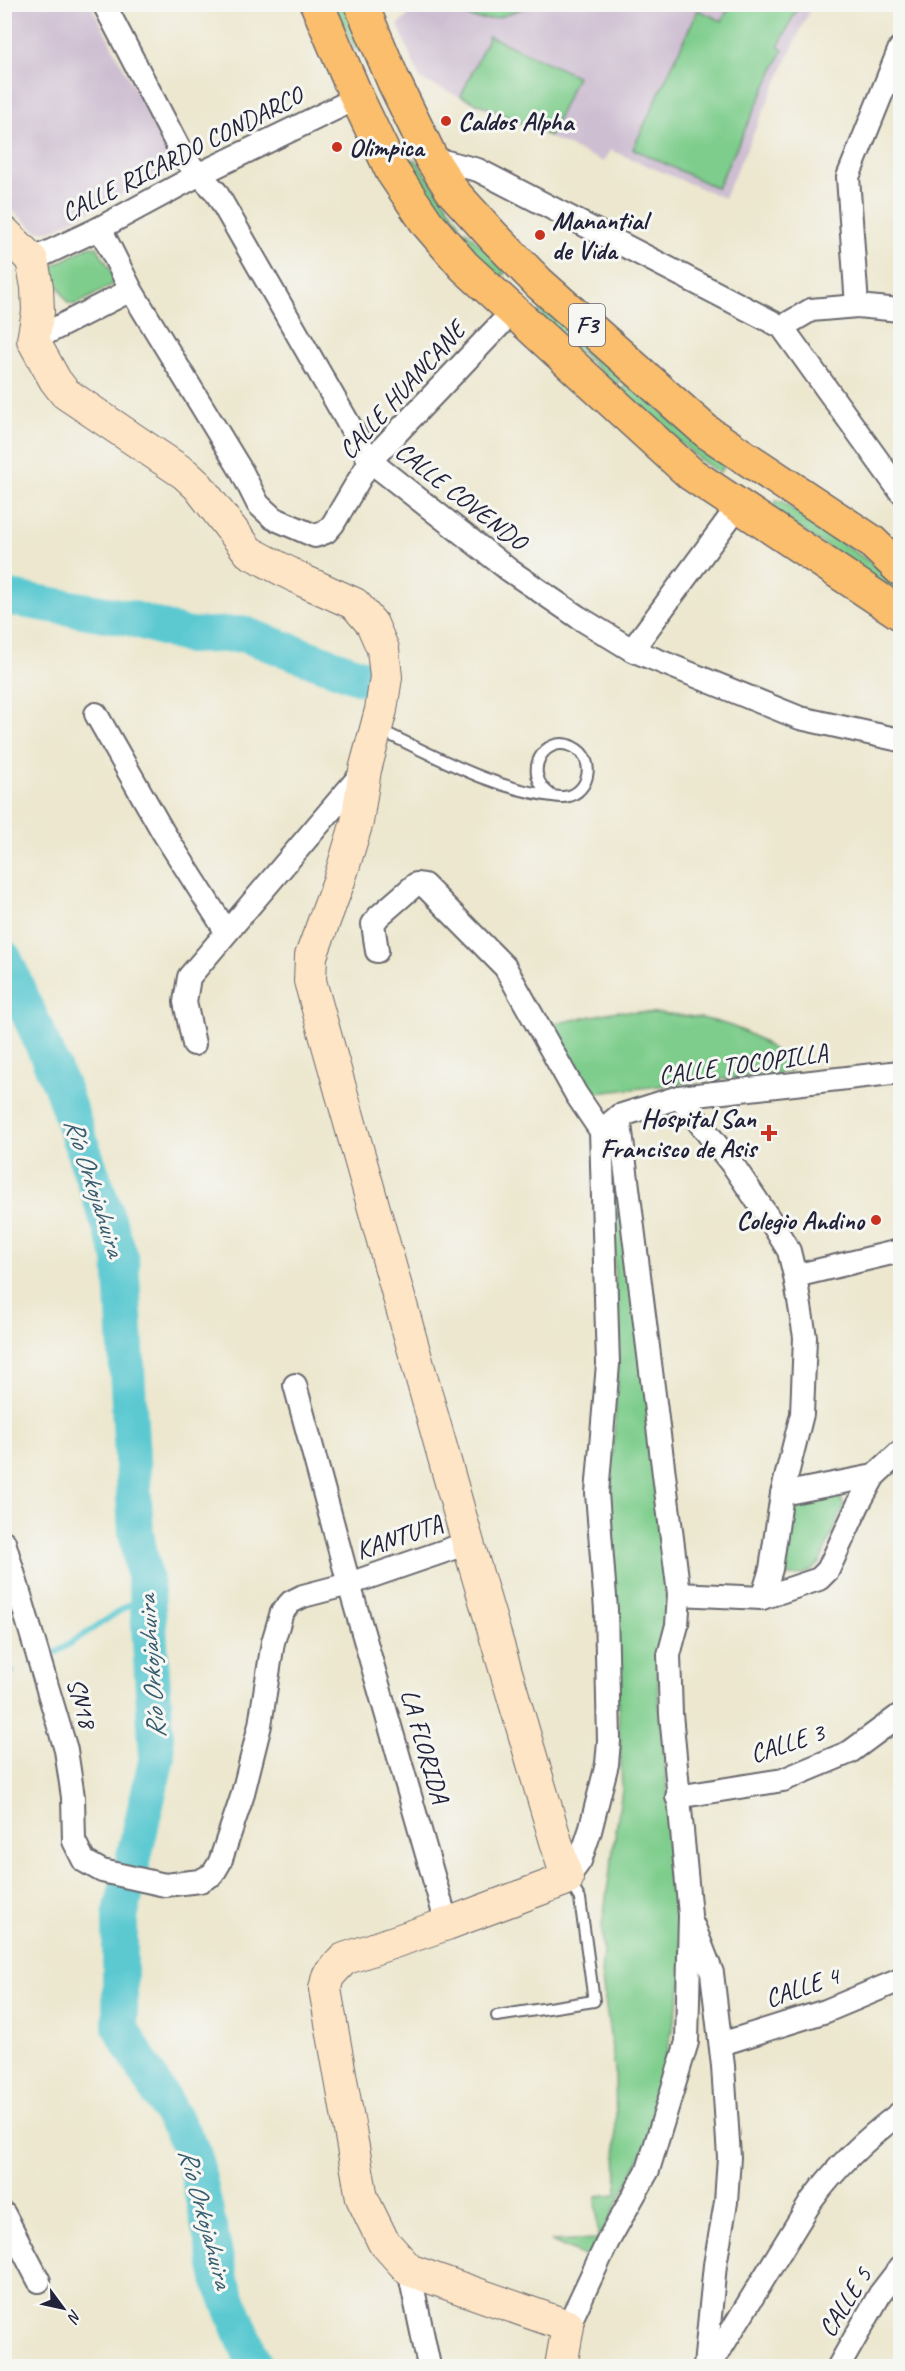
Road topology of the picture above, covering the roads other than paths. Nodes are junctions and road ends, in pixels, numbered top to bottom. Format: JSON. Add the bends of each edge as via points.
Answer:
{"nodes":[{"id":1,"x":104,"y":4,"type":"edge"},
{"id":2,"x":317,"y":4,"type":"edge"},
{"id":3,"x":361,"y":4,"type":"edge"},
{"id":4,"x":900,"y":48,"type":"edge"},
{"id":5,"x":394,"y":82,"type":"junction"},
{"id":6,"x":890,"y":95,"type":"edge"},
{"id":7,"x":357,"y":98,"type":"junction"},
{"id":8,"x":431,"y":158,"type":"junction"},
{"id":9,"x":200,"y":174,"type":"junction"},
{"id":10,"x":100,"y":228,"type":"junction"},
{"id":11,"x":4,"y":232,"type":"edge"},
{"id":12,"x":32,"y":260,"type":"junction"},
{"id":13,"x":539,"y":282,"type":"junction"},
{"id":14,"x":131,"y":290,"type":"junction"},
{"id":15,"x":857,"y":306,"type":"junction"},
{"id":16,"x":900,"y":310,"type":"edge"},
{"id":17,"x":513,"y":311,"type":"junction"},
{"id":18,"x":782,"y":327,"type":"junction"},
{"id":19,"x":33,"y":340,"type":"junction"},
{"id":20,"x":370,"y":460,"type":"junction"},
{"id":21,"x":762,"y":470,"type":"junction"},
{"id":22,"x":900,"y":491,"type":"edge"},
{"id":23,"x":739,"y":505,"type":"junction"},
{"id":24,"x":900,"y":569,"type":"edge"},
{"id":25,"x":900,"y":613,"type":"edge"},
{"id":26,"x":632,"y":650,"type":"junction"},
{"id":27,"x":96,"y":714,"type":"dead end"},
{"id":28,"x":377,"y":729,"type":"junction"},
{"id":29,"x":900,"y":740,"type":"edge"},
{"id":30,"x":365,"y":770,"type":"junction"},
{"id":31,"x":551,"y":795,"type":"junction"},
{"id":32,"x":226,"y":931,"type":"junction"},
{"id":33,"x":377,"y":951,"type":"dead end"},
{"id":34,"x":195,"y":1044,"type":"dead end"},
{"id":35,"x":900,"y":1072,"type":"edge"},
{"id":36,"x":680,"y":1097,"type":"junction"},
{"id":37,"x":619,"y":1116,"type":"junction"},
{"id":38,"x":601,"y":1131,"type":"junction"},
{"id":39,"x":900,"y":1251,"type":"edge"},
{"id":40,"x":795,"y":1276,"type":"junction"},
{"id":41,"x":295,"y":1385,"type":"dead end"},
{"id":42,"x":900,"y":1452,"type":"edge"},
{"id":43,"x":874,"y":1476,"type":"junction"},
{"id":44,"x":782,"y":1494,"type":"junction"},
{"id":45,"x":4,"y":1542,"type":"edge"},
{"id":46,"x":468,"y":1543,"type":"junction"},
{"id":47,"x":349,"y":1584,"type":"junction"},
{"id":48,"x":679,"y":1594,"type":"junction"},
{"id":49,"x":762,"y":1599,"type":"junction"},
{"id":50,"x":900,"y":1714,"type":"edge"},
{"id":51,"x":677,"y":1797,"type":"junction"},
{"id":52,"x":102,"y":1871,"type":"joint"},
{"id":53,"x":567,"y":1879,"type":"junction"},
{"id":54,"x":690,"y":1915,"type":"junction"},
{"id":55,"x":447,"y":1924,"type":"junction"},
{"id":56,"x":900,"y":1980,"type":"edge"},
{"id":57,"x":497,"y":2016,"type":"dead end"},
{"id":58,"x":721,"y":2043,"type":"junction"},
{"id":59,"x":900,"y":2113,"type":"edge"},
{"id":60,"x":4,"y":2214,"type":"edge"},
{"id":61,"x":900,"y":2268,"type":"edge"},
{"id":62,"x":409,"y":2270,"type":"junction"},
{"id":63,"x":39,"y":2280,"type":"dead end"},
{"id":64,"x":568,"y":2326,"type":"junction"},
{"id":65,"x":429,"y":2367,"type":"edge"},
{"id":66,"x":561,"y":2367,"type":"edge"},
{"id":67,"x":706,"y":2367,"type":"edge"},
{"id":68,"x":839,"y":2367,"type":"edge"}],
"edges":[{"from":1,"to":9,"type":"street","name":"CALLE COVENDO","via":[[184,158]]},
{"from":2,"to":7,"type":"main road","number":"F3"},
{"from":3,"to":5,"type":"main road","number":"F3"},
{"from":4,"to":6,"type":"street"},
{"from":5,"to":7,"type":"main road"},
{"from":5,"to":8,"type":"main road","number":"F3"},
{"from":6,"to":15,"type":"street","via":[[848,177]]},
{"from":7,"to":9,"type":"street","name":"CALLE RICARDO CONDARCO"},
{"from":7,"to":17,"type":"main road","number":"F3","via":[[392,171],[427,223],[464,266]]},
{"from":8,"to":13,"type":"main road","number":"F3","via":[[453,192]]},
{"from":8,"to":18,"type":"street","via":[[478,170]]},
{"from":9,"to":10,"type":"street","name":"CALLE RICARDO CONDARCO"},
{"from":9,"to":20,"type":"street","name":"CALLE COVENDO","via":[[216,192]]},
{"from":10,"to":12,"type":"street","name":"CALLE RICARDO CONDARCO"},
{"from":10,"to":14,"type":"street"},
{"from":11,"to":12,"type":"main road"},
{"from":12,"to":19,"type":"main road","via":[[38,312]]},
{"from":13,"to":17,"type":"main road"},
{"from":13,"to":21,"type":"main road","number":"F3","via":[[707,432]]},
{"from":14,"to":19,"type":"street"},
{"from":14,"to":20,"type":"street","name":"CALLE HUANCANE","via":[[258,504],[273,518],[315,536],[326,532]]},
{"from":15,"to":16,"type":"street"},
{"from":15,"to":18,"type":"street","via":[[811,310]]},
{"from":17,"to":20,"type":"street","name":"CALLE HUANCANE"},
{"from":17,"to":23,"type":"main road","number":"F3","via":[[691,474]]},
{"from":18,"to":22,"type":"street"},
{"from":19,"to":28,"type":"main road","via":[[65,393],[185,474],[249,552],[355,604],[372,624],[383,649],[386,677]]},
{"from":20,"to":26,"type":"street","name":"CALLE COVENDO","via":[[509,570]]},
{"from":21,"to":23,"type":"main road"},
{"from":21,"to":24,"type":"main road","number":"F3","via":[[871,541]]},
{"from":23,"to":25,"type":"main road","number":"F3"},
{"from":23,"to":26,"type":"street"},
{"from":26,"to":29,"type":"street","name":"CALLE COVENDO","via":[[800,718]]},
{"from":27,"to":32,"type":"street","via":[[163,832]]},
{"from":28,"to":30,"type":"main road"},
{"from":28,"to":31,"type":"lane","via":[[476,776]]},
{"from":30,"to":32,"type":"street"},
{"from":30,"to":46,"type":"main road","via":[[357,822],[311,956],[310,981]]},
{"from":31,"to":31,"type":"lane","via":[[575,794],[586,782],[586,758],[573,746],[555,745],[540,756],[538,782]]},
{"from":32,"to":34,"type":"street","via":[[189,977],[184,1002]]},
{"from":33,"to":38,"type":"street","via":[[373,924],[378,916],[416,884],[424,885],[505,966],[576,1094]]},
{"from":35,"to":36,"type":"street","name":"CALLE TOCOPILLA"},
{"from":36,"to":37,"type":"street","name":"CALLE TOCOPILLA"},
{"from":36,"to":40,"type":"street","via":[[770,1220],[789,1251]]},
{"from":37,"to":38,"type":"street","name":"CALLE TOCOPILLA"},
{"from":37,"to":48,"type":"street"},
{"from":38,"to":53,"type":"street","via":[[608,1364],[597,1493],[606,1610],[609,1740],[590,1831],[580,1861]]},
{"from":39,"to":40,"type":"street"},
{"from":40,"to":44,"type":"street","via":[[805,1337],[802,1414]]},
{"from":41,"to":47,"type":"street","name":"LA FLORIDA"},
{"from":42,"to":43,"type":"street"},
{"from":43,"to":44,"type":"street"},
{"from":43,"to":49,"type":"street","via":[[828,1570],[819,1579]]},
{"from":44,"to":49,"type":"street","via":[[771,1569]]},
{"from":45,"to":52,"type":"street","name":"SN18","via":[[66,1750],[74,1841],[84,1861]]},
{"from":46,"to":47,"type":"street","name":"KANTUTA"},
{"from":46,"to":53,"type":"main road"},
{"from":47,"to":52,"type":"street","name":"KANTUTA","via":[[303,1596],[282,1612],[242,1797],[213,1874],[200,1881],[165,1885]]},
{"from":47,"to":55,"type":"street","name":"LA FLORIDA"},
{"from":48,"to":49,"type":"street"},
{"from":48,"to":51,"type":"street","via":[[677,1625],[669,1655]]},
{"from":50,"to":51,"type":"street","name":"CALLE 3","via":[[850,1752],[783,1780]]},
{"from":51,"to":54,"type":"street"},
{"from":53,"to":55,"type":"main road"},
{"from":53,"to":57,"type":"lane","via":[[580,1899],[594,2001]]},
{"from":54,"to":58,"type":"street","via":[[712,1973]]},
{"from":54,"to":64,"type":"street","via":[[687,2042],[671,2097],[648,2170],[608,2241]]},
{"from":55,"to":62,"type":"main road","via":[[344,1959],[327,1976],[325,1989],[362,2198],[383,2241]]},
{"from":56,"to":58,"type":"street","name":"CALLE 4","via":[[826,2011]]},
{"from":58,"to":67,"type":"street","via":[[729,2157]]},
{"from":59,"to":67,"type":"street","via":[[826,2181]]},
{"from":60,"to":63,"type":"street"},
{"from":61,"to":68,"type":"street","name":"CALLE 5","via":[[880,2294]]},
{"from":62,"to":64,"type":"main road"},
{"from":62,"to":65,"type":"street"},
{"from":64,"to":66,"type":"main road"}]}
